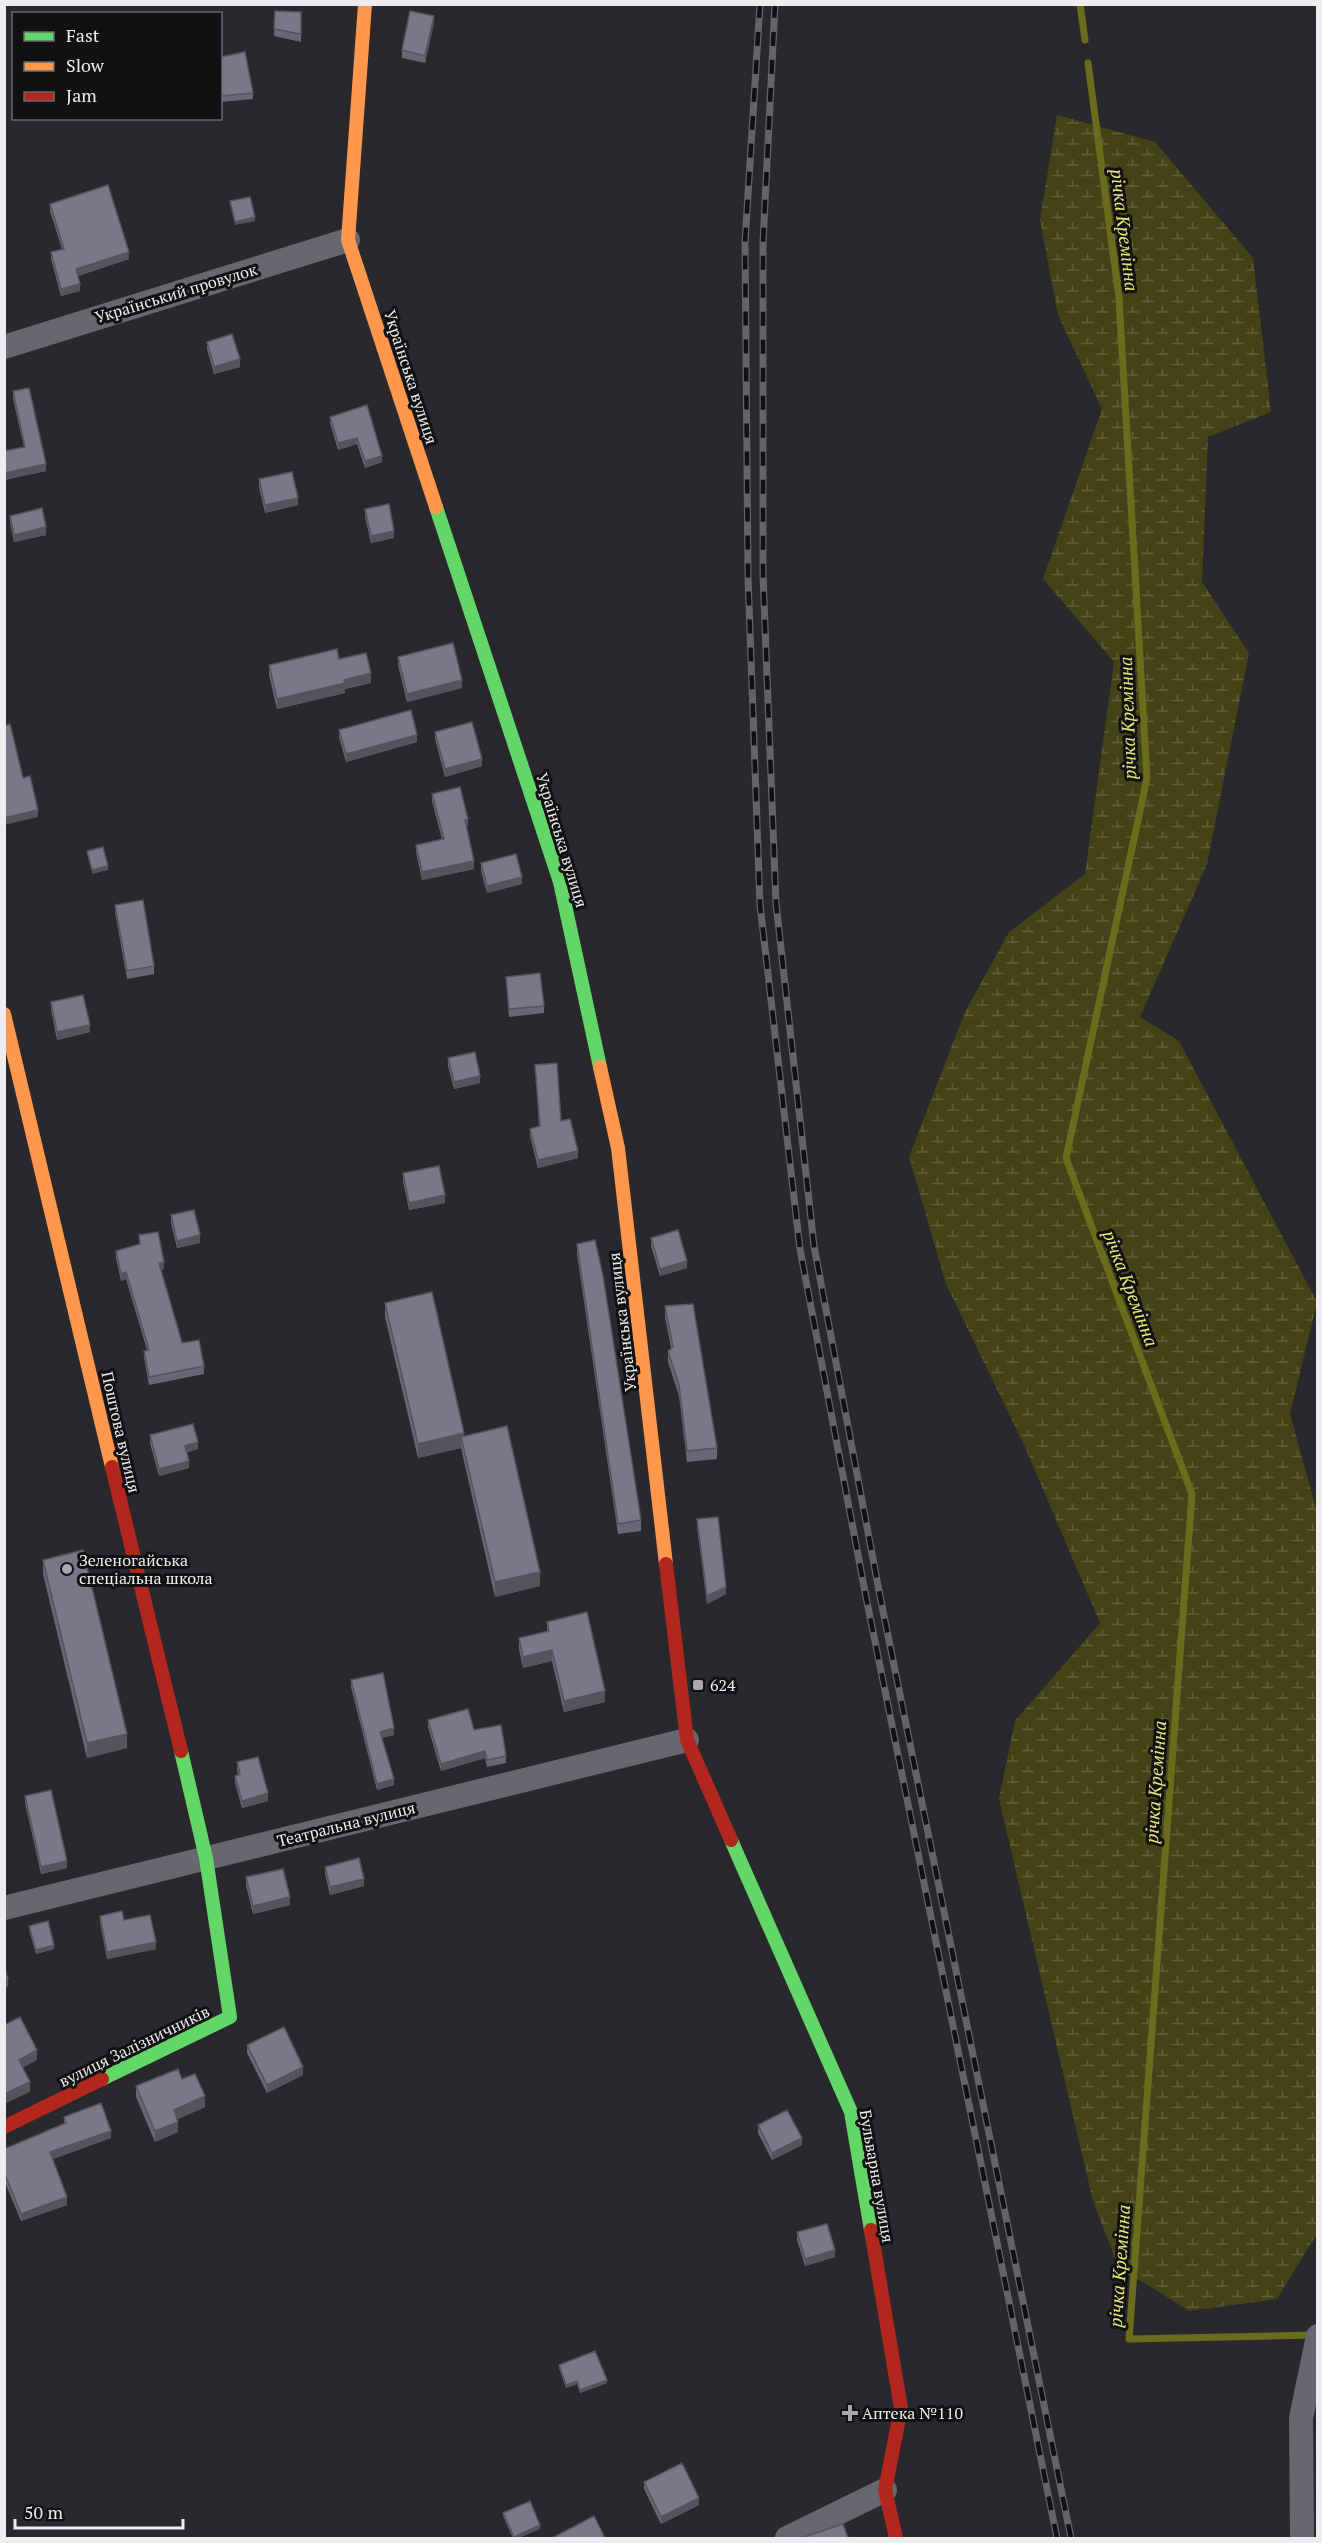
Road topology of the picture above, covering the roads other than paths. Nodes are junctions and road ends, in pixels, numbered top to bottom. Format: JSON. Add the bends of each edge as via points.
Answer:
{"nodes":[{"id":1,"x":364,"y":4,"type":"edge"},
{"id":2,"x":348,"y":240,"type":"junction"},
{"id":3,"x":4,"y":347,"type":"edge"},
{"id":4,"x":4,"y":1014,"type":"edge"},
{"id":5,"x":687,"y":1740,"type":"junction"},
{"id":6,"x":206,"y":1858,"type":"junction"},
{"id":7,"x":4,"y":1908,"type":"edge"},
{"id":8,"x":4,"y":2127,"type":"edge"},
{"id":9,"x":1316,"y":2340,"type":"edge"},
{"id":10,"x":885,"y":2490,"type":"junction"},
{"id":11,"x":787,"y":2538,"type":"edge"},
{"id":12,"x":896,"y":2538,"type":"edge"},
{"id":13,"x":1302,"y":2538,"type":"edge"}],
"edges":[{"from":1,"to":2,"type":"street","name":"Українська вулиця"},
{"from":2,"to":3,"type":"street","name":"Український провулок"},
{"from":2,"to":5,"type":"street","name":"Українська вулиця","via":[[560,882],[618,1148]]},
{"from":4,"to":6,"type":"street","name":"Поштова вулиця"},
{"from":5,"to":6,"type":"street","name":"Театральна вулиця"},
{"from":5,"to":10,"type":"street","name":"Бульварна вулиця","via":[[851,2112],[901,2408]]},
{"from":6,"to":7,"type":"street","name":"Театральна вулиця"},
{"from":6,"to":8,"type":"street","name":"вулиця Залізничників","via":[[230,2017]]},
{"from":9,"to":13,"type":"street","via":[[1301,2418]]},
{"from":10,"to":11,"type":"street"},
{"from":10,"to":12,"type":"street","name":"Бульварна вулиця"}]}
